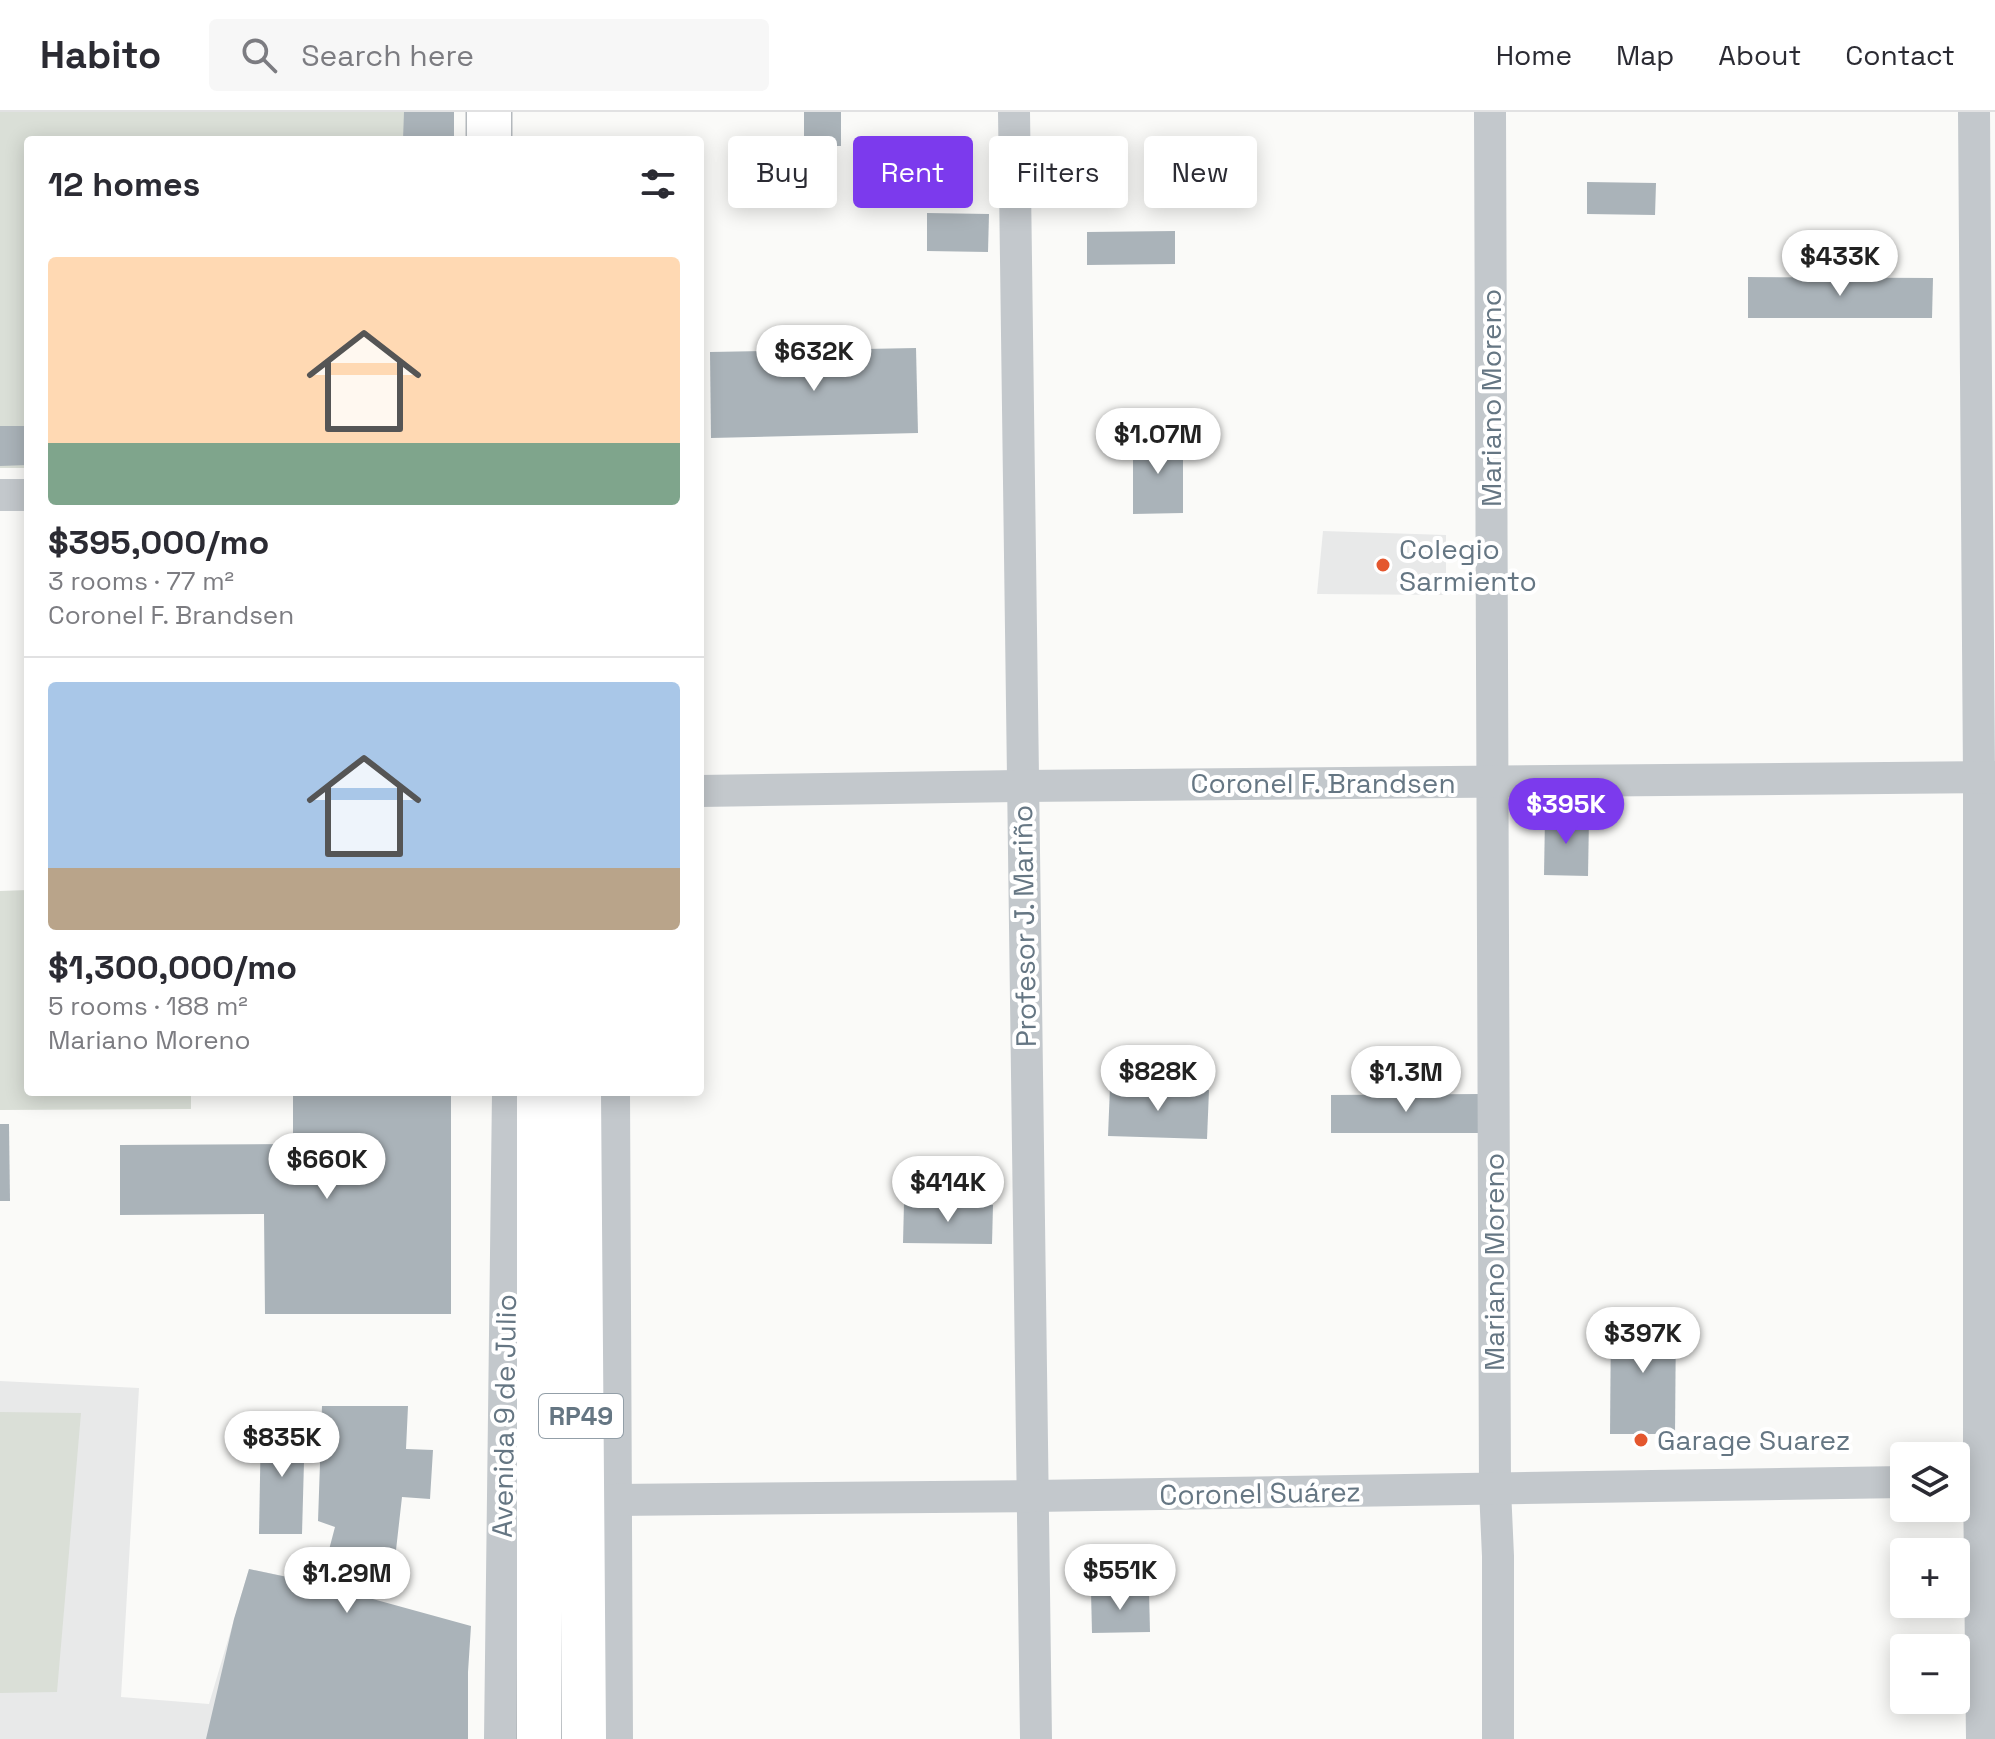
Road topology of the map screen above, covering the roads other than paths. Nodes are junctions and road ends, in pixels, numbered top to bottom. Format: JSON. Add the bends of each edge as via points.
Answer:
{"nodes":[{"id":1,"x":489,"y":112,"type":"edge"},
{"id":2,"x":1014,"y":112,"type":"edge"},
{"id":3,"x":1490,"y":112,"type":"edge"},
{"id":4,"x":1974,"y":112,"type":"edge"},
{"id":5,"x":489,"y":136,"type":"edge"},
{"id":6,"x":0,"y":495,"type":"edge"},
{"id":7,"x":24,"y":495,"type":"edge"},
{"id":8,"x":1987,"y":777,"type":"edge"},
{"id":9,"x":1492,"y":782,"type":"junction"},
{"id":10,"x":1022,"y":786,"type":"junction"},
{"id":11,"x":704,"y":791,"type":"edge"},
{"id":12,"x":508,"y":1096,"type":"edge"},
{"id":13,"x":539,"y":1096,"type":"edge"},
{"id":14,"x":579,"y":1096,"type":"edge"},
{"id":15,"x":614,"y":1096,"type":"edge"},
{"id":16,"x":1977,"y":1481,"type":"edge"},
{"id":17,"x":1890,"y":1482,"type":"edge"},
{"id":18,"x":1495,"y":1489,"type":"junction"},
{"id":19,"x":1033,"y":1496,"type":"junction"},
{"id":20,"x":615,"y":1500,"type":"junction"},
{"id":21,"x":500,"y":1739,"type":"edge"},
{"id":22,"x":539,"y":1739,"type":"edge"},
{"id":23,"x":584,"y":1739,"type":"edge"},
{"id":24,"x":617,"y":1739,"type":"edge"},
{"id":25,"x":1036,"y":1739,"type":"edge"},
{"id":26,"x":1498,"y":1739,"type":"edge"},
{"id":27,"x":1982,"y":1739,"type":"edge"}],
"edges":[{"from":1,"to":5,"type":"main road"},
{"from":2,"to":10,"type":"street","name":"Profesor J. Mariño"},
{"from":3,"to":9,"type":"street","name":"Mariano Moreno"},
{"from":4,"to":8,"type":"street"},
{"from":6,"to":7,"type":"street"},
{"from":8,"to":9,"type":"street","name":"Coronel F. Brandsen"},
{"from":8,"to":16,"type":"street"},
{"from":9,"to":10,"type":"street","name":"Coronel F. Brandsen"},
{"from":9,"to":18,"type":"street","name":"Mariano Moreno"},
{"from":10,"to":11,"type":"street","name":"Coronel F. Brandsen"},
{"from":10,"to":19,"type":"street","name":"Profesor J. Mariño"},
{"from":12,"to":21,"type":"street","name":"Avenida 9 de Julio"},
{"from":13,"to":22,"type":"main road","number":"RP49"},
{"from":14,"to":23,"type":"main road","number":"RP49"},
{"from":15,"to":20,"type":"street"},
{"from":16,"to":27,"type":"street"},
{"from":17,"to":18,"type":"street","name":"Coronel Suárez"},
{"from":18,"to":19,"type":"street","name":"Coronel Suárez"},
{"from":18,"to":26,"type":"street","name":"Mariano Moreno"},
{"from":19,"to":20,"type":"street","name":"Coronel Suárez"},
{"from":19,"to":25,"type":"street","name":"Profesor J. Mariño"},
{"from":20,"to":24,"type":"street"}]}
